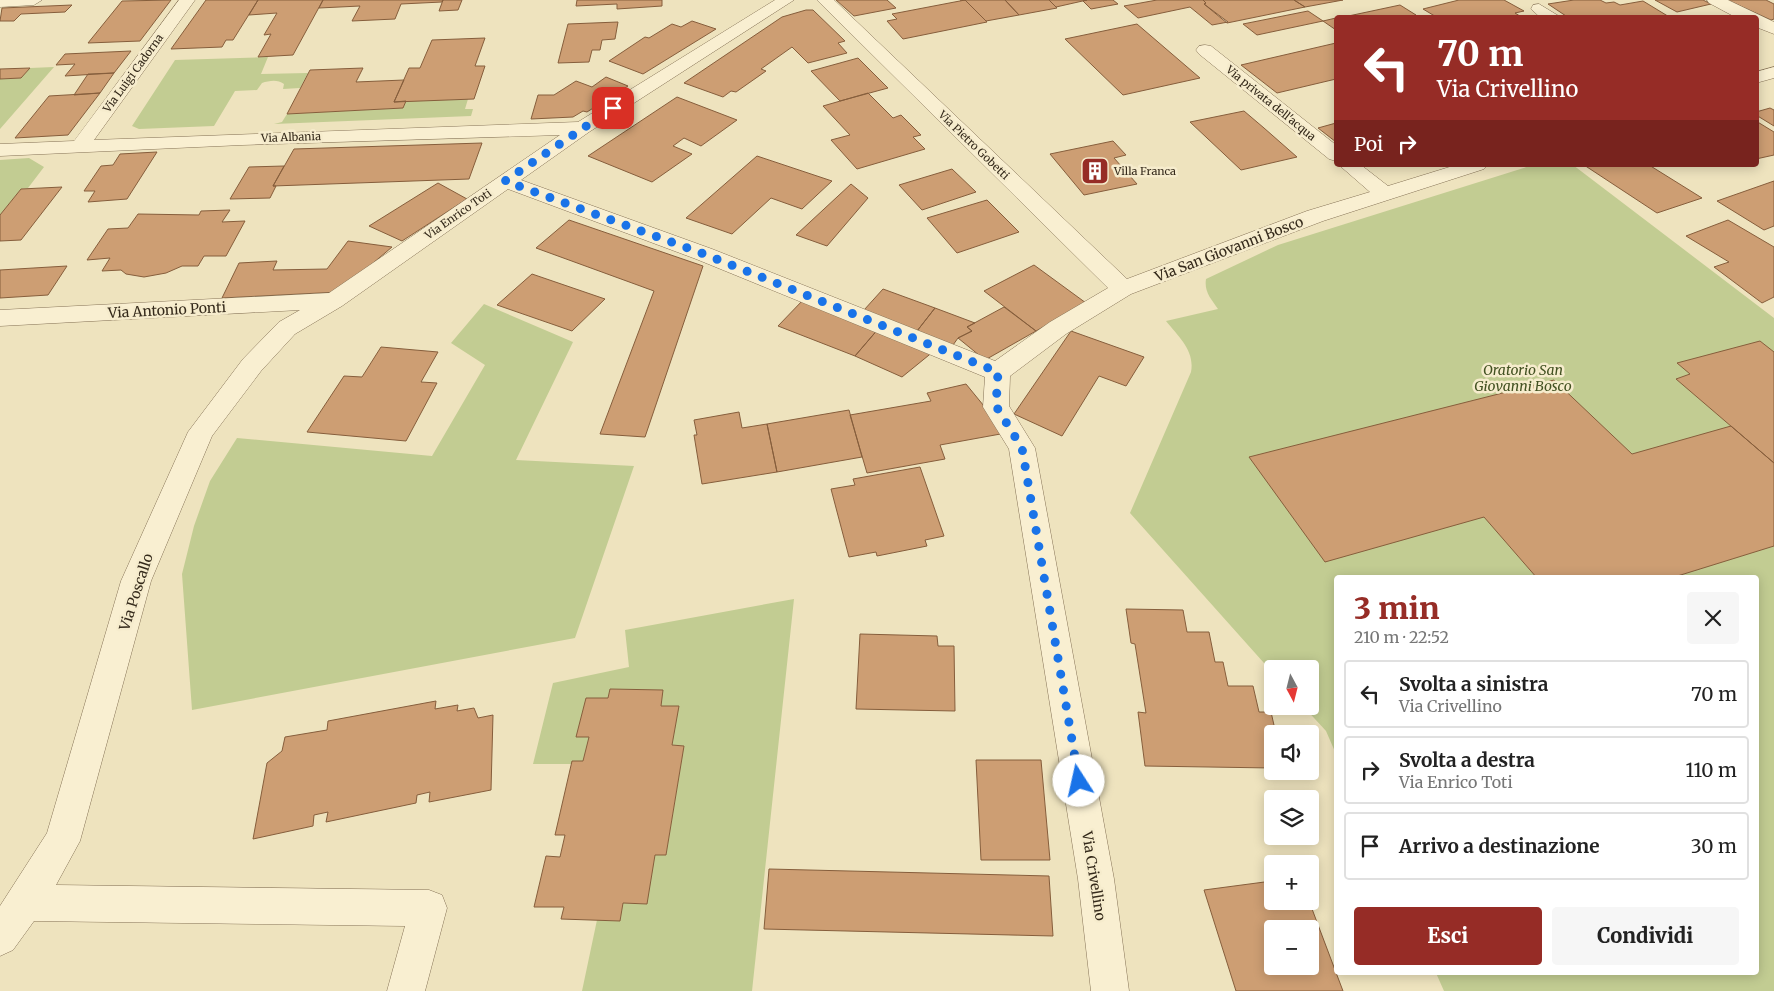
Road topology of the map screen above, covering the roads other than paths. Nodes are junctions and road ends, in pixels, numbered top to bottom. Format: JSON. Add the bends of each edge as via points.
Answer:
{"nodes":[{"id":1,"x":34,"y":0,"type":"edge"},
{"id":2,"x":187,"y":0,"type":"edge"},
{"id":3,"x":786,"y":0,"type":"edge"},
{"id":4,"x":825,"y":0,"type":"edge"},
{"id":5,"x":1715,"y":0,"type":"edge"},
{"id":6,"x":0,"y":2,"type":"edge"},
{"id":7,"x":1539,"y":8,"type":"dead end"},
{"id":8,"x":1550,"y":15,"type":"edge"},
{"id":9,"x":1745,"y":15,"type":"edge"},
{"id":10,"x":1759,"y":22,"type":"edge"},
{"id":11,"x":1774,"y":29,"type":"edge"},
{"id":12,"x":1205,"y":50,"type":"dead end"},
{"id":13,"x":1774,"y":72,"type":"edge"},
{"id":14,"x":1759,"y":77,"type":"edge"},
{"id":15,"x":582,"y":128,"type":"junction"},
{"id":16,"x":80,"y":146,"type":"junction"},
{"id":17,"x":0,"y":150,"type":"edge"},
{"id":18,"x":1334,"y":153,"type":"edge"},
{"id":19,"x":1351,"y":167,"type":"edge"},
{"id":20,"x":1471,"y":167,"type":"edge"},
{"id":21,"x":505,"y":181,"type":"junction"},
{"id":22,"x":1385,"y":194,"type":"junction"},
{"id":23,"x":1123,"y":289,"type":"junction"},
{"id":24,"x":334,"y":301,"type":"junction"},
{"id":25,"x":0,"y":318,"type":"edge"},
{"id":26,"x":998,"y":372,"type":"junction"},
{"id":27,"x":25,"y":903,"type":"junction"},
{"id":28,"x":0,"y":937,"type":"edge"},
{"id":29,"x":406,"y":991,"type":"edge"},
{"id":30,"x":1110,"y":991,"type":"edge"}],
"edges":[{"from":1,"to":6,"type":"street"},
{"from":2,"to":16,"type":"street","name":"Via Luigi Cadorna"},
{"from":3,"to":15,"type":"street","name":"Via Enrico Toti"},
{"from":4,"to":23,"type":"street","name":"Via Pietro Gobetti"},
{"from":5,"to":9,"type":"street"},
{"from":7,"to":8,"type":"street"},
{"from":10,"to":11,"type":"street"},
{"from":12,"to":18,"type":"street","name":"Via privata dell'acqua"},
{"from":13,"to":14,"type":"street"},
{"from":15,"to":16,"type":"street","name":"Via Albania"},
{"from":15,"to":21,"type":"street","name":"Via Enrico Toti"},
{"from":16,"to":17,"type":"street","name":"Via Albania"},
{"from":19,"to":22,"type":"street"},
{"from":20,"to":22,"type":"street","name":"Via San Giovanni Bosco"},
{"from":21,"to":24,"type":"street","name":"Via Enrico Toti"},
{"from":21,"to":26,"type":"street","via":[[704,254]]},
{"from":22,"to":23,"type":"street","name":"Via San Giovanni Bosco","via":[[1315,216]]},
{"from":23,"to":26,"type":"street","name":"Via San Giovanni Bosco","via":[[1058,328]]},
{"from":24,"to":25,"type":"street","name":"Via Antonio Ponti"},
{"from":24,"to":27,"type":"street","name":"Via Poscallo","via":[[287,328],[252,365],[201,432],[136,581],[62,842]]},
{"from":26,"to":30,"type":"street","name":"Via Crivellino","via":[[996,406],[1022,448],[1096,879]]},
{"from":27,"to":28,"type":"street","name":"Via Poscallo"},
{"from":27,"to":29,"type":"street","via":[[429,908]]}]}
